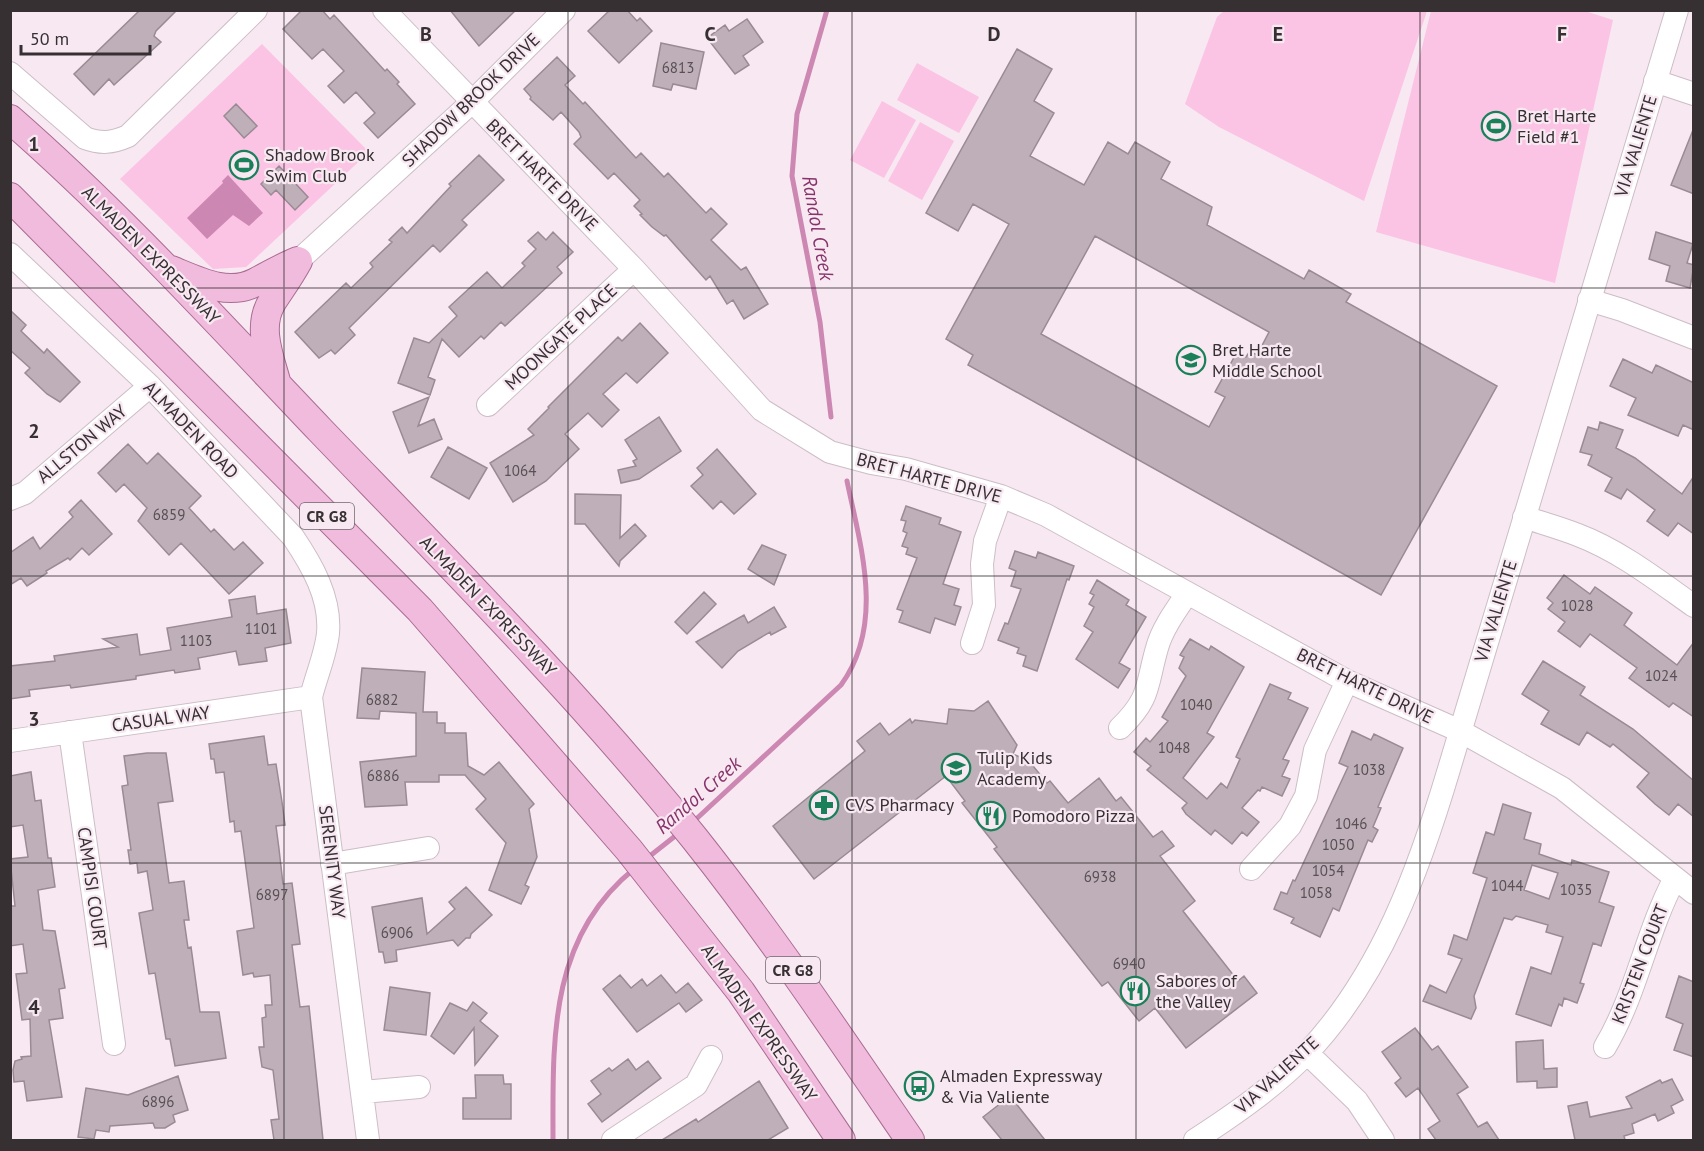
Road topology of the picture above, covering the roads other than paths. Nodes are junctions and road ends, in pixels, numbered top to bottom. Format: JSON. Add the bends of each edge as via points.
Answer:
{"nodes":[{"id":1,"x":256,"y":10,"type":"edge"},
{"id":2,"x":384,"y":10,"type":"edge"},
{"id":3,"x":564,"y":10,"type":"edge"},
{"id":4,"x":1677,"y":10,"type":"edge"},
{"id":5,"x":10,"y":74,"type":"edge"},
{"id":6,"x":1655,"y":81,"type":"junction"},
{"id":7,"x":1694,"y":94,"type":"edge"},
{"id":8,"x":471,"y":103,"type":"junction"},
{"id":9,"x":10,"y":119,"type":"edge"},
{"id":10,"x":10,"y":197,"type":"edge"},
{"id":11,"x":10,"y":254,"type":"edge"},
{"id":12,"x":298,"y":261,"type":"junction"},
{"id":13,"x":162,"y":267,"type":"junction"},
{"id":14,"x":634,"y":269,"type":"junction"},
{"id":15,"x":1589,"y":300,"type":"junction"},
{"id":16,"x":1694,"y":338,"type":"edge"},
{"id":17,"x":277,"y":384,"type":"junction"},
{"id":18,"x":150,"y":386,"type":"junction"},
{"id":19,"x":488,"y":405,"type":"dead end"},
{"id":20,"x":1001,"y":496,"type":"junction"},
{"id":21,"x":10,"y":499,"type":"edge"},
{"id":22,"x":1524,"y":517,"type":"junction"},
{"id":23,"x":1187,"y":594,"type":"junction"},
{"id":24,"x":1694,"y":606,"type":"edge"},
{"id":25,"x":328,"y":633,"type":"joint"},
{"id":26,"x":972,"y":642,"type":"dead end"},
{"id":27,"x":1347,"y":681,"type":"junction"},
{"id":28,"x":311,"y":697,"type":"junction"},
{"id":29,"x":1120,"y":728,"type":"dead end"},
{"id":30,"x":1460,"y":731,"type":"junction"},
{"id":31,"x":70,"y":732,"type":"junction"},
{"id":32,"x":10,"y":741,"type":"edge"},
{"id":33,"x":428,"y":848,"type":"dead end"},
{"id":34,"x":332,"y":864,"type":"junction"},
{"id":35,"x":1251,"y":869,"type":"dead end"},
{"id":36,"x":1674,"y":880,"type":"junction"},
{"id":37,"x":1694,"y":893,"type":"edge"},
{"id":38,"x":114,"y":1044,"type":"dead end"},
{"id":39,"x":1605,"y":1047,"type":"dead end"},
{"id":40,"x":1307,"y":1053,"type":"junction"},
{"id":41,"x":711,"y":1057,"type":"dead end"},
{"id":42,"x":418,"y":1086,"type":"dead end"},
{"id":43,"x":363,"y":1092,"type":"junction"},
{"id":44,"x":911,"y":1138,"type":"edge"},
{"id":45,"x":368,"y":1140,"type":"edge"},
{"id":46,"x":613,"y":1140,"type":"edge"},
{"id":47,"x":842,"y":1140,"type":"edge"},
{"id":48,"x":1195,"y":1140,"type":"edge"},
{"id":49,"x":1383,"y":1140,"type":"edge"}],
"edges":[{"from":1,"to":5,"type":"street","via":[[128,136],[106,143],[80,134]]},
{"from":2,"to":8,"type":"street","name":"BRET HARTE DRIVE"},
{"from":3,"to":8,"type":"street","name":"SHADOW BROOK DRIVE"},
{"from":4,"to":6,"type":"street","name":"VIA VALIENTE"},
{"from":6,"to":7,"type":"street"},
{"from":6,"to":15,"type":"street","name":"VIA VALIENTE"},
{"from":8,"to":12,"type":"street","name":"SHADOW BROOK DRIVE"},
{"from":8,"to":14,"type":"street","name":"BRET HARTE DRIVE"},
{"from":9,"to":13,"type":"main road","name":"ALMADEN EXPRESSWAY","number":"CR G8","via":[[59,161]]},
{"from":10,"to":47,"type":"main road","name":"ALMADEN EXPRESSWAY","number":"CR G8","via":[[420,610],[648,875],[741,992]]},
{"from":11,"to":18,"type":"street","name":"ALMADEN ROAD"},
{"from":12,"to":13,"type":"main road","via":[[248,285],[216,288]]},
{"from":12,"to":17,"type":"main road","via":[[271,303],[266,319],[265,340]]},
{"from":13,"to":17,"type":"main road","name":"ALMADEN EXPRESSWAY","number":"CR G8"},
{"from":14,"to":19,"type":"street","name":"MOONGATE PLACE"},
{"from":14,"to":20,"type":"street","name":"BRET HARTE DRIVE","via":[[762,410],[820,446],[830,452],[906,468]]},
{"from":15,"to":16,"type":"street"},
{"from":15,"to":22,"type":"street","name":"VIA VALIENTE"},
{"from":17,"to":44,"type":"main road","name":"ALMADEN EXPRESSWAY","number":"CR G8","via":[[563,685],[693,837],[759,922]]},
{"from":18,"to":21,"type":"street","name":"ALLSTON WAY","via":[[25,493]]},
{"from":18,"to":25,"type":"street","name":"ALMADEN ROAD","via":[[292,537],[308,559],[325,601]]},
{"from":20,"to":23,"type":"street","name":"BRET HARTE DRIVE","via":[[1046,515]]},
{"from":20,"to":26,"type":"street","via":[[986,541],[982,564],[984,605]]},
{"from":22,"to":24,"type":"street","via":[[1609,550]]},
{"from":22,"to":30,"type":"street","name":"VIA VALIENTE"},
{"from":23,"to":27,"type":"street","name":"BRET HARTE DRIVE"},
{"from":23,"to":29,"type":"street","via":[[1157,646],[1146,695]]},
{"from":25,"to":28,"type":"street","name":"SERENITY WAY"},
{"from":27,"to":30,"type":"street","name":"BRET HARTE DRIVE"},
{"from":27,"to":35,"type":"street","via":[[1315,750],[1306,796],[1290,826]]},
{"from":28,"to":31,"type":"street","name":"CASUAL WAY"},
{"from":28,"to":34,"type":"street","name":"SERENITY WAY"},
{"from":30,"to":36,"type":"street","name":"BRET HARTE DRIVE","via":[[1562,788]]},
{"from":30,"to":40,"type":"street","name":"VIA VALIENTE","via":[[1408,894],[1362,980]]},
{"from":31,"to":32,"type":"street","name":"CASUAL WAY"},
{"from":31,"to":38,"type":"street","name":"CAMPISI COURT"},
{"from":33,"to":34,"type":"street"},
{"from":34,"to":43,"type":"street","name":"SERENITY WAY"},
{"from":36,"to":37,"type":"street","name":"BRET HARTE DRIVE"},
{"from":36,"to":39,"type":"street","name":"KRISTEN COURT","via":[[1659,909],[1619,1024]]},
{"from":40,"to":48,"type":"street","name":"VIA VALIENTE","via":[[1248,1106]]},
{"from":40,"to":49,"type":"street","via":[[1357,1101]]},
{"from":41,"to":46,"type":"street","via":[[696,1085]]},
{"from":42,"to":43,"type":"street"},
{"from":43,"to":45,"type":"street","name":"SERENITY WAY"}]}
